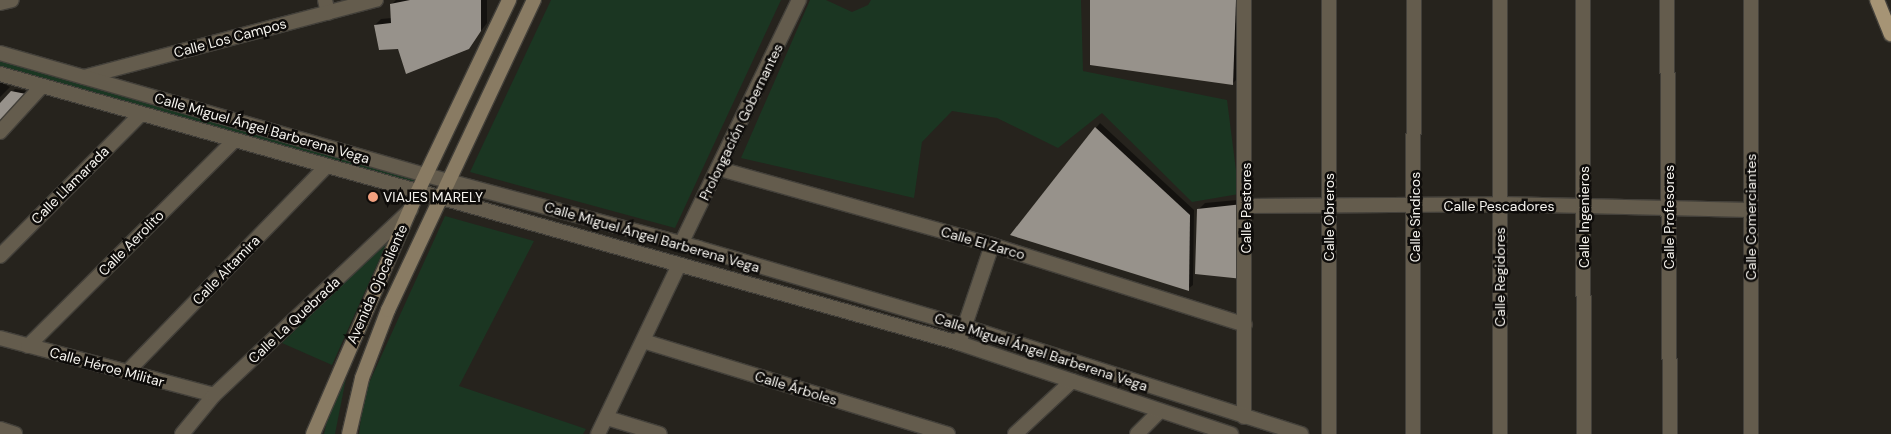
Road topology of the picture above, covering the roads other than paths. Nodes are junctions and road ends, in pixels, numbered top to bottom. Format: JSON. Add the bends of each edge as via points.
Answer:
{"nodes":[{"id":1,"x":12,"y":0,"type":"edge"},
{"id":2,"x":376,"y":0,"type":"edge"},
{"id":3,"x":509,"y":0,"type":"edge"},
{"id":4,"x":534,"y":0,"type":"edge"},
{"id":5,"x":799,"y":0,"type":"edge"},
{"id":6,"x":1244,"y":0,"type":"edge"},
{"id":7,"x":1329,"y":0,"type":"edge"},
{"id":8,"x":1414,"y":0,"type":"edge"},
{"id":9,"x":1500,"y":0,"type":"edge"},
{"id":10,"x":1582,"y":0,"type":"edge"},
{"id":11,"x":1666,"y":0,"type":"edge"},
{"id":12,"x":1751,"y":0,"type":"edge"},
{"id":13,"x":1877,"y":0,"type":"edge"},
{"id":14,"x":0,"y":3,"type":"edge"},
{"id":15,"x":327,"y":6,"type":"edge"},
{"id":16,"x":1891,"y":34,"type":"edge"},
{"id":17,"x":0,"y":53,"type":"edge"},
{"id":18,"x":0,"y":74,"type":"edge"},
{"id":19,"x":84,"y":77,"type":"junction"},
{"id":20,"x":42,"y":86,"type":"junction"},
{"id":21,"x":140,"y":115,"type":"junction"},
{"id":22,"x":0,"y":132,"type":"edge"},
{"id":23,"x":234,"y":141,"type":"junction"},
{"id":24,"x":325,"y":168,"type":"junction"},
{"id":25,"x":720,"y":169,"type":"junction"},
{"id":26,"x":426,"y":175,"type":"junction"},
{"id":27,"x":450,"y":181,"type":"junction"},
{"id":28,"x":418,"y":191,"type":"junction"},
{"id":29,"x":443,"y":198,"type":"junction"},
{"id":30,"x":1501,"y":204,"type":"junction"},
{"id":31,"x":1246,"y":206,"type":"junction"},
{"id":32,"x":1415,"y":206,"type":"junction"},
{"id":33,"x":1584,"y":206,"type":"junction"},
{"id":34,"x":1669,"y":207,"type":"junction"},
{"id":35,"x":1329,"y":208,"type":"junction"},
{"id":36,"x":410,"y":210,"type":"junction"},
{"id":37,"x":1752,"y":210,"type":"junction"},
{"id":38,"x":681,"y":244,"type":"junction"},
{"id":39,"x":992,"y":245,"type":"junction"},
{"id":40,"x":0,"y":256,"type":"edge"},
{"id":41,"x":678,"y":267,"type":"junction"},
{"id":42,"x":1245,"y":325,"type":"junction"},
{"id":43,"x":963,"y":326,"type":"junction"},
{"id":44,"x":0,"y":338,"type":"edge"},
{"id":45,"x":643,"y":341,"type":"junction"},
{"id":46,"x":959,"y":343,"type":"junction"},
{"id":47,"x":28,"y":346,"type":"junction"},
{"id":48,"x":127,"y":372,"type":"junction"},
{"id":49,"x":1072,"y":381,"type":"junction"},
{"id":50,"x":214,"y":395,"type":"junction"},
{"id":51,"x":1160,"y":411,"type":"junction"},
{"id":52,"x":1244,"y":417,"type":"junction"},
{"id":53,"x":606,"y":418,"type":"junction"},
{"id":54,"x":0,"y":429,"type":"edge"},
{"id":55,"x":15,"y":434,"type":"edge"},
{"id":56,"x":182,"y":434,"type":"edge"},
{"id":57,"x":313,"y":434,"type":"edge"},
{"id":58,"x":348,"y":434,"type":"edge"},
{"id":59,"x":598,"y":434,"type":"edge"},
{"id":60,"x":660,"y":434,"type":"edge"},
{"id":61,"x":948,"y":434,"type":"edge"},
{"id":62,"x":1015,"y":434,"type":"edge"},
{"id":63,"x":1137,"y":434,"type":"edge"},
{"id":64,"x":1231,"y":434,"type":"edge"},
{"id":65,"x":1300,"y":434,"type":"edge"},
{"id":66,"x":1329,"y":434,"type":"edge"},
{"id":67,"x":1413,"y":434,"type":"edge"},
{"id":68,"x":1500,"y":434,"type":"edge"},
{"id":69,"x":1584,"y":434,"type":"edge"},
{"id":70,"x":1670,"y":434,"type":"edge"},
{"id":71,"x":1751,"y":434,"type":"edge"}],
"edges":[{"from":1,"to":14,"type":"street"},
{"from":2,"to":15,"type":"street","name":"Calle Los Campos"},
{"from":3,"to":26,"type":"main road","name":"Avenida Ojocaliente"},
{"from":4,"to":27,"type":"main road","name":"Avenida Ojocaliente"},
{"from":5,"to":25,"type":"street","name":"Prolongación Gobernantes"},
{"from":6,"to":31,"type":"street","name":"Calle Pastores"},
{"from":7,"to":35,"type":"street","name":"Calle Obreros"},
{"from":8,"to":32,"type":"street","name":"Calle Síndicos"},
{"from":9,"to":30,"type":"street","name":"Calle Regidores"},
{"from":10,"to":33,"type":"street","name":"Calle Ingenieros"},
{"from":11,"to":34,"type":"street","name":"Calle Profesores"},
{"from":12,"to":37,"type":"street","name":"Calle Comerciantes"},
{"from":13,"to":16,"type":"main road"},
{"from":15,"to":19,"type":"street","name":"Calle Los Campos"},
{"from":17,"to":19,"type":"street","name":"Calle Miguel Ángel Barberena Vega"},
{"from":18,"to":20,"type":"street","name":"Calle Miguel Ángel Barberena Vega"},
{"from":19,"to":26,"type":"street","name":"Calle Miguel Ángel Barberena Vega"},
{"from":20,"to":21,"type":"street","name":"Calle Miguel Ángel Barberena Vega"},
{"from":20,"to":22,"type":"street"},
{"from":21,"to":23,"type":"street","name":"Calle Miguel Ángel Barberena Vega"},
{"from":21,"to":40,"type":"street","name":"Calle Llamarada"},
{"from":23,"to":24,"type":"street","name":"Calle Miguel Ángel Barberena Vega"},
{"from":23,"to":47,"type":"street","name":"Calle Aerolito"},
{"from":24,"to":28,"type":"street","name":"Calle Miguel Ángel Barberena Vega"},
{"from":24,"to":48,"type":"street","name":"Calle Altamira"},
{"from":25,"to":38,"type":"street","name":"Prolongación Gobernantes"},
{"from":25,"to":39,"type":"street","name":"Calle El Zarco"},
{"from":26,"to":27,"type":"street","name":"Calle Miguel Ángel Barberena Vega"},
{"from":26,"to":28,"type":"main road","name":"Avenida Ojocaliente"},
{"from":27,"to":29,"type":"main road","name":"Avenida Ojocaliente"},
{"from":27,"to":38,"type":"street","name":"Calle Miguel Ángel Barberena Vega"},
{"from":28,"to":29,"type":"street","name":"Calle Miguel Ángel Barberena Vega"},
{"from":28,"to":36,"type":"main road","name":"Avenida Ojocaliente"},
{"from":29,"to":41,"type":"street","name":"Calle Miguel Ángel Barberena Vega"},
{"from":29,"to":58,"type":"main road","name":"Avenida Ojocaliente","via":[[388,310],[362,378]]},
{"from":30,"to":32,"type":"street","name":"Calle Pescadores"},
{"from":30,"to":33,"type":"street","name":"Calle Pescadores"},
{"from":30,"to":68,"type":"street","name":"Calle Regidores"},
{"from":31,"to":35,"type":"street","name":"Calle Pescadores"},
{"from":31,"to":42,"type":"street","name":"Calle Pastores"},
{"from":32,"to":35,"type":"street","name":"Calle Pescadores"},
{"from":32,"to":67,"type":"street","name":"Calle Síndicos"},
{"from":33,"to":34,"type":"street","name":"Calle Pescadores"},
{"from":33,"to":69,"type":"street","name":"Calle Ingenieros"},
{"from":34,"to":37,"type":"street","name":"Calle Pescadores"},
{"from":34,"to":70,"type":"street","name":"Calle Profesores"},
{"from":35,"to":66,"type":"street","name":"Calle Obreros"},
{"from":36,"to":50,"type":"street","name":"Calle La Quebrada"},
{"from":36,"to":57,"type":"main road","name":"Avenida Ojocaliente"},
{"from":37,"to":71,"type":"street","name":"Calle Comerciantes"},
{"from":38,"to":43,"type":"street","name":"Calle Miguel Ángel Barberena Vega"},
{"from":39,"to":42,"type":"street","name":"Calle El Zarco"},
{"from":39,"to":43,"type":"street"},
{"from":41,"to":45,"type":"street"},
{"from":41,"to":46,"type":"street","name":"Calle Miguel Ángel Barberena Vega"},
{"from":42,"to":52,"type":"street","name":"Calle Pastores"},
{"from":43,"to":46,"type":"street"},
{"from":43,"to":52,"type":"street","name":"Calle Miguel Ángel Barberena Vega"},
{"from":44,"to":47,"type":"street","name":"Calle Héroe Militar"},
{"from":45,"to":53,"type":"street"},
{"from":45,"to":61,"type":"street","name":"Calle Árboles"},
{"from":46,"to":49,"type":"street","name":"Calle Miguel Ángel Barberena Vega"},
{"from":47,"to":48,"type":"street","name":"Calle Héroe Militar"},
{"from":48,"to":50,"type":"street","name":"Calle Héroe Militar"},
{"from":49,"to":51,"type":"street","name":"Calle Miguel Ángel Barberena Vega"},
{"from":49,"to":62,"type":"street"},
{"from":50,"to":56,"type":"street","name":"Calle La Quebrada"},
{"from":51,"to":63,"type":"street"},
{"from":51,"to":64,"type":"street","name":"Calle Miguel Ángel Barberena Vega"},
{"from":52,"to":65,"type":"street","name":"Calle Miguel Ángel Barberena Vega"},
{"from":53,"to":59,"type":"street"},
{"from":53,"to":60,"type":"street"},
{"from":54,"to":55,"type":"street"}]}
